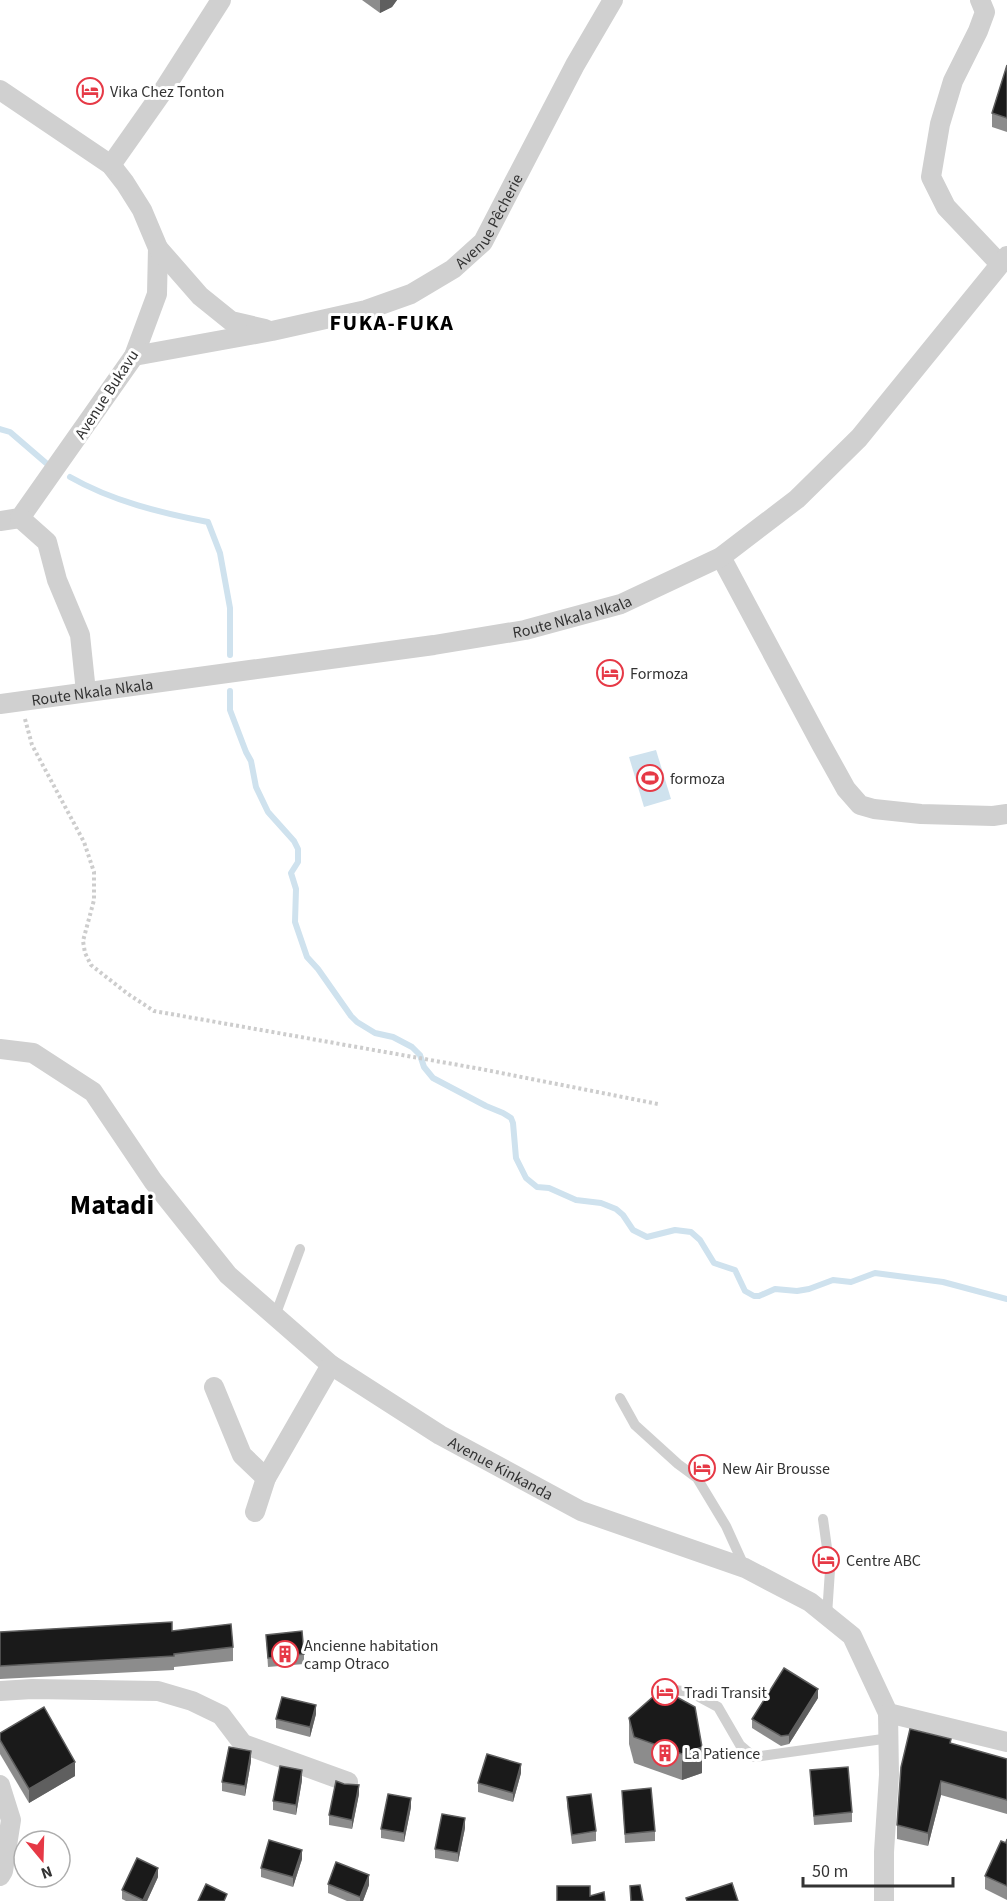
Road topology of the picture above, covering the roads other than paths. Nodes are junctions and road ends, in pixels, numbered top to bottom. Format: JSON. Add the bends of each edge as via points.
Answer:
{"nodes":[{"id":1,"x":221,"y":0,"type":"edge"},
{"id":2,"x":613,"y":0,"type":"edge"},
{"id":3,"x":980,"y":0,"type":"edge"},
{"id":4,"x":0,"y":90,"type":"edge"},
{"id":5,"x":111,"y":165,"type":"junction"},
{"id":6,"x":158,"y":248,"type":"junction"},
{"id":7,"x":1004,"y":260,"type":"edge"},
{"id":8,"x":272,"y":331,"type":"junction"},
{"id":9,"x":134,"y":356,"type":"junction"},
{"id":10,"x":20,"y":518,"type":"junction"},
{"id":11,"x":0,"y":521,"type":"edge"},
{"id":12,"x":721,"y":557,"type":"junction"},
{"id":13,"x":87,"y":692,"type":"junction"},
{"id":14,"x":0,"y":704,"type":"edge"},
{"id":15,"x":1007,"y":814,"type":"edge"},
{"id":16,"x":0,"y":1048,"type":"edge"},
{"id":17,"x":300,"y":1249,"type":"dead end"},
{"id":18,"x":275,"y":1316,"type":"junction"},
{"id":19,"x":331,"y":1365,"type":"junction"},
{"id":20,"x":214,"y":1387,"type":"dead end"},
{"id":21,"x":620,"y":1398,"type":"dead end"},
{"id":22,"x":266,"y":1478,"type":"junction"},
{"id":23,"x":255,"y":1512,"type":"dead end"},
{"id":24,"x":823,"y":1519,"type":"dead end"},
{"id":25,"x":745,"y":1568,"type":"junction"},
{"id":26,"x":826,"y":1615,"type":"junction"},
{"id":27,"x":668,"y":1689,"type":"edge"},
{"id":28,"x":0,"y":1691,"type":"edge"},
{"id":29,"x":888,"y":1713,"type":"junction"},
{"id":30,"x":890,"y":1738,"type":"junction"},
{"id":31,"x":1007,"y":1742,"type":"edge"},
{"id":32,"x":348,"y":1782,"type":"edge"},
{"id":33,"x":0,"y":1785,"type":"edge"},
{"id":34,"x":0,"y":1876,"type":"edge"},
{"id":35,"x":884,"y":1901,"type":"edge"}],
"edges":[{"from":1,"to":5,"type":"street"},
{"from":2,"to":8,"type":"street","name":"Avenue Pêcherie","via":[[483,242],[453,269],[411,294],[366,310]]},
{"from":3,"to":7,"type":"street","via":[[985,12],[953,81],[930,177],[946,207]]},
{"from":4,"to":5,"type":"street","name":"Avenue Bukavu"},
{"from":5,"to":6,"type":"street","name":"Avenue Bukavu","via":[[142,210]]},
{"from":6,"to":8,"type":"street","via":[[200,296],[231,321]]},
{"from":6,"to":9,"type":"street","name":"Avenue Bukavu","via":[[157,294]]},
{"from":7,"to":12,"type":"street","name":"Route Nkala Nkala","via":[[859,438],[797,499]]},
{"from":8,"to":9,"type":"street","name":"Avenue Pêcherie"},
{"from":9,"to":10,"type":"street","name":"Avenue Bukavu"},
{"from":10,"to":11,"type":"street"},
{"from":10,"to":13,"type":"street","via":[[47,542],[57,580],[80,635]]},
{"from":12,"to":13,"type":"street","name":"Route Nkala Nkala","via":[[621,604],[525,630]]},
{"from":12,"to":15,"type":"street","via":[[846,789],[860,805],[921,813]]},
{"from":13,"to":14,"type":"street","name":"Route Nkala Nkala"},
{"from":16,"to":18,"type":"street","name":"Avenue Kinkanda","via":[[33,1053],[93,1092],[153,1181],[228,1275]]},
{"from":17,"to":18,"type":"lane"},
{"from":18,"to":19,"type":"street","name":"Avenue Kinkanda"},
{"from":19,"to":22,"type":"street"},
{"from":19,"to":25,"type":"street","name":"Avenue Kinkanda","via":[[440,1435],[581,1511]]},
{"from":20,"to":22,"type":"street","via":[[242,1455]]},
{"from":21,"to":25,"type":"lane","via":[[635,1425],[697,1478]]},
{"from":22,"to":23,"type":"street"},
{"from":24,"to":26,"type":"lane","via":[[830,1570]]},
{"from":25,"to":26,"type":"street","name":"Avenue Kinkanda","via":[[810,1602]]},
{"from":26,"to":29,"type":"street","name":"Avenue Kinkanda","via":[[852,1635]]},
{"from":27,"to":30,"type":"lane","via":[[690,1692],[718,1707],[740,1745],[754,1757]]},
{"from":28,"to":32,"type":"street","via":[[158,1691],[221,1715],[243,1744]]},
{"from":29,"to":30,"type":"street","name":"Avenue Kinkanda"},
{"from":29,"to":31,"type":"street"},
{"from":30,"to":35,"type":"street","name":"Avenue Kinkanda"},
{"from":33,"to":34,"type":"street","via":[[11,1820]]}]}
